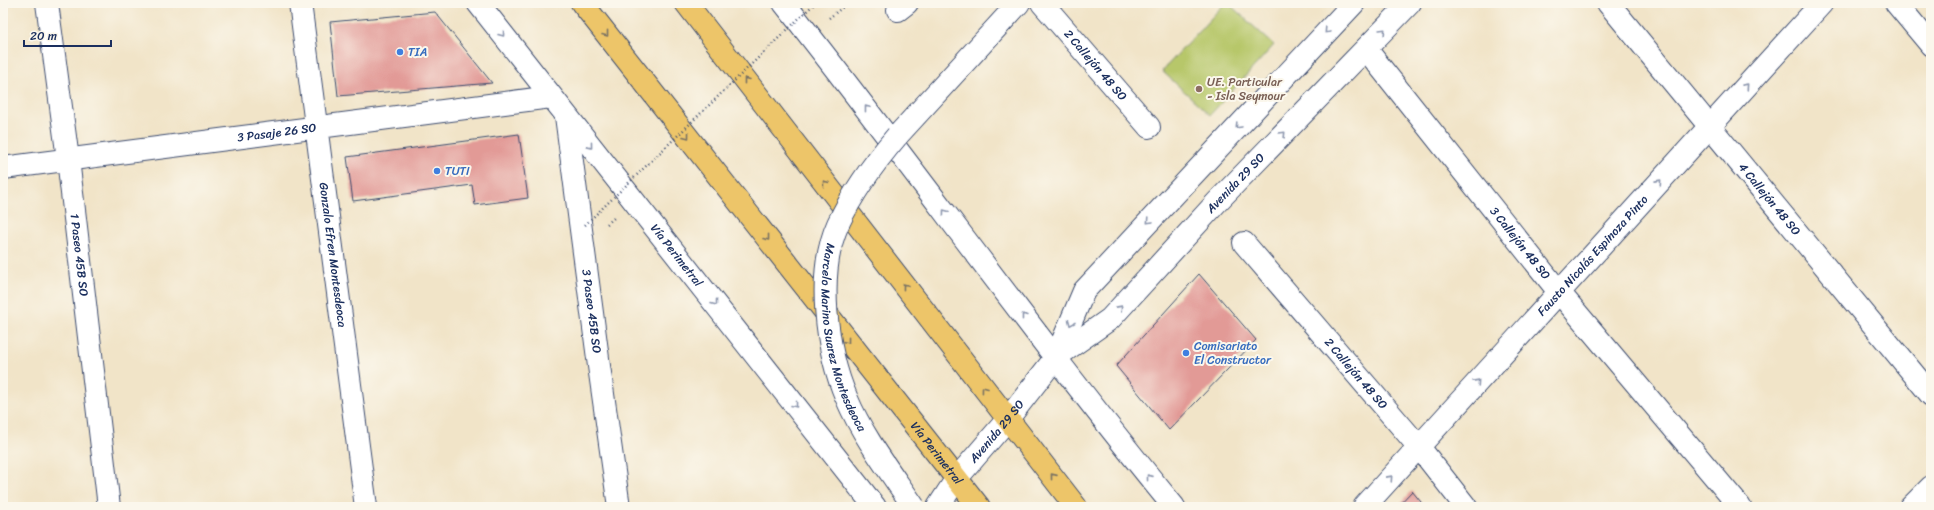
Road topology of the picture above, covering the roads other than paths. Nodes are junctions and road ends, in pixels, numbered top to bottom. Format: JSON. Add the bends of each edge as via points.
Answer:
{"nodes":[{"id":1,"x":47,"y":3,"type":"edge"},
{"id":2,"x":300,"y":3,"type":"edge"},
{"id":3,"x":478,"y":3,"type":"edge"},
{"id":4,"x":582,"y":3,"type":"edge"},
{"id":5,"x":686,"y":3,"type":"edge"},
{"id":6,"x":784,"y":3,"type":"edge"},
{"id":7,"x":1019,"y":3,"type":"edge"},
{"id":8,"x":1042,"y":3,"type":"edge"},
{"id":9,"x":1410,"y":3,"type":"edge"},
{"id":10,"x":1608,"y":3,"type":"edge"},
{"id":11,"x":1822,"y":3,"type":"edge"},
{"id":12,"x":1896,"y":3,"type":"edge"},
{"id":13,"x":1342,"y":7,"type":"edge"},
{"id":14,"x":1931,"y":45,"type":"edge"},
{"id":15,"x":1366,"y":49,"type":"junction"},
{"id":16,"x":551,"y":97,"type":"junction"},
{"id":17,"x":566,"y":116,"type":"junction"},
{"id":18,"x":1709,"y":126,"type":"junction"},
{"id":19,"x":316,"y":127,"type":"junction"},
{"id":20,"x":1149,"y":127,"type":"dead end"},
{"id":21,"x":68,"y":159,"type":"junction"},
{"id":22,"x":3,"y":168,"type":"edge"},
{"id":23,"x":1244,"y":242,"type":"dead end"},
{"id":24,"x":1559,"y":292,"type":"junction"},
{"id":25,"x":1056,"y":357,"type":"junction"},
{"id":26,"x":1931,"y":396,"type":"edge"},
{"id":27,"x":1008,"y":420,"type":"junction"},
{"id":28,"x":1419,"y":447,"type":"junction"},
{"id":29,"x":957,"y":478,"type":"junction"},
{"id":30,"x":109,"y":507,"type":"edge"},
{"id":31,"x":366,"y":507,"type":"edge"},
{"id":32,"x":620,"y":507,"type":"edge"},
{"id":33,"x":875,"y":507,"type":"edge"},
{"id":34,"x":914,"y":507,"type":"edge"},
{"id":35,"x":938,"y":507,"type":"edge"},
{"id":36,"x":978,"y":507,"type":"edge"},
{"id":37,"x":1076,"y":507,"type":"edge"},
{"id":38,"x":1174,"y":507,"type":"edge"},
{"id":39,"x":1364,"y":507,"type":"edge"},
{"id":40,"x":1466,"y":507,"type":"edge"},
{"id":41,"x":1740,"y":507,"type":"edge"}],
"edges":[{"from":1,"to":21,"type":"street","name":"1 Paseo 45B SO"},
{"from":2,"to":19,"type":"street","name":"Gonzalo Efren Montesdeoca"},
{"from":3,"to":16,"type":"street","name":"Vía Perimetral","one_way":true},
{"from":4,"to":29,"type":"highway","name":"Vía Perimetral","one_way":true},
{"from":27,"to":5,"type":"highway","one_way":true},
{"from":25,"to":6,"type":"street","one_way":true},
{"from":7,"to":34,"type":"street","name":"Marcelo Marino Suarez Montesdeoca","bridge":true,"via":[[897,136],[862,181],[838,225],[829,256],[826,294],[828,336],[836,370],[847,400],[876,452]]},
{"from":8,"to":20,"type":"street","name":"2 Callejón 48 SO"},
{"from":15,"to":9,"type":"street","name":"Avenida 29 SO","one_way":true},
{"from":10,"to":18,"type":"street","name":"4 Callejón 48 SO"},
{"from":18,"to":11,"type":"street","name":"Fausto Nicolás Espinoza Pinto","one_way":true},
{"from":12,"to":14,"type":"street"},
{"from":13,"to":25,"type":"street","name":"Avenida 29 SO","one_way":true,"via":[[1084,291]]},
{"from":15,"to":24,"type":"street","name":"3 Callejón 48 SO"},
{"from":25,"to":15,"type":"street","name":"Avenida 29 SO","one_way":true,"via":[[1110,319],[1217,202]]},
{"from":16,"to":17,"type":"street","name":"Vía Perimetral"},
{"from":16,"to":19,"type":"street","name":"3 Pasaje 26 SO"},
{"from":17,"to":32,"type":"street","name":"3 Paseo 45B SO","via":[[598,366]]},
{"from":17,"to":33,"type":"street","name":"Vía Perimetral","one_way":true},
{"from":24,"to":18,"type":"street","name":"Fausto Nicolás Espinoza Pinto","one_way":true},
{"from":18,"to":26,"type":"street","name":"4 Callejón 48 SO"},
{"from":19,"to":21,"type":"street","name":"3 Pasaje 26 SO"},
{"from":19,"to":31,"type":"street","name":"Gonzalo Efren Montesdeoca"},
{"from":21,"to":22,"type":"street","name":"3 Pasaje 26 SO"},
{"from":21,"to":30,"type":"street","name":"1 Paseo 45B SO"},
{"from":23,"to":28,"type":"street","name":"2 Callejón 48 SO"},
{"from":28,"to":24,"type":"street","name":"Fausto Nicolás Espinoza Pinto","one_way":true},
{"from":24,"to":41,"type":"street","name":"3 Callejón 48 SO"},
{"from":25,"to":27,"type":"street","name":"Avenida 29 SO"},
{"from":38,"to":25,"type":"street","one_way":true},
{"from":27,"to":29,"type":"street","name":"Avenida 29 SO"},
{"from":37,"to":27,"type":"highway","one_way":true},
{"from":39,"to":28,"type":"street","name":"Fausto Nicolás Espinoza Pinto","one_way":true},
{"from":28,"to":40,"type":"street","name":"2 Callejón 48 SO"},
{"from":29,"to":35,"type":"street","name":"Avenida 29 SO"},
{"from":29,"to":36,"type":"highway","name":"Vía Perimetral"}]}
